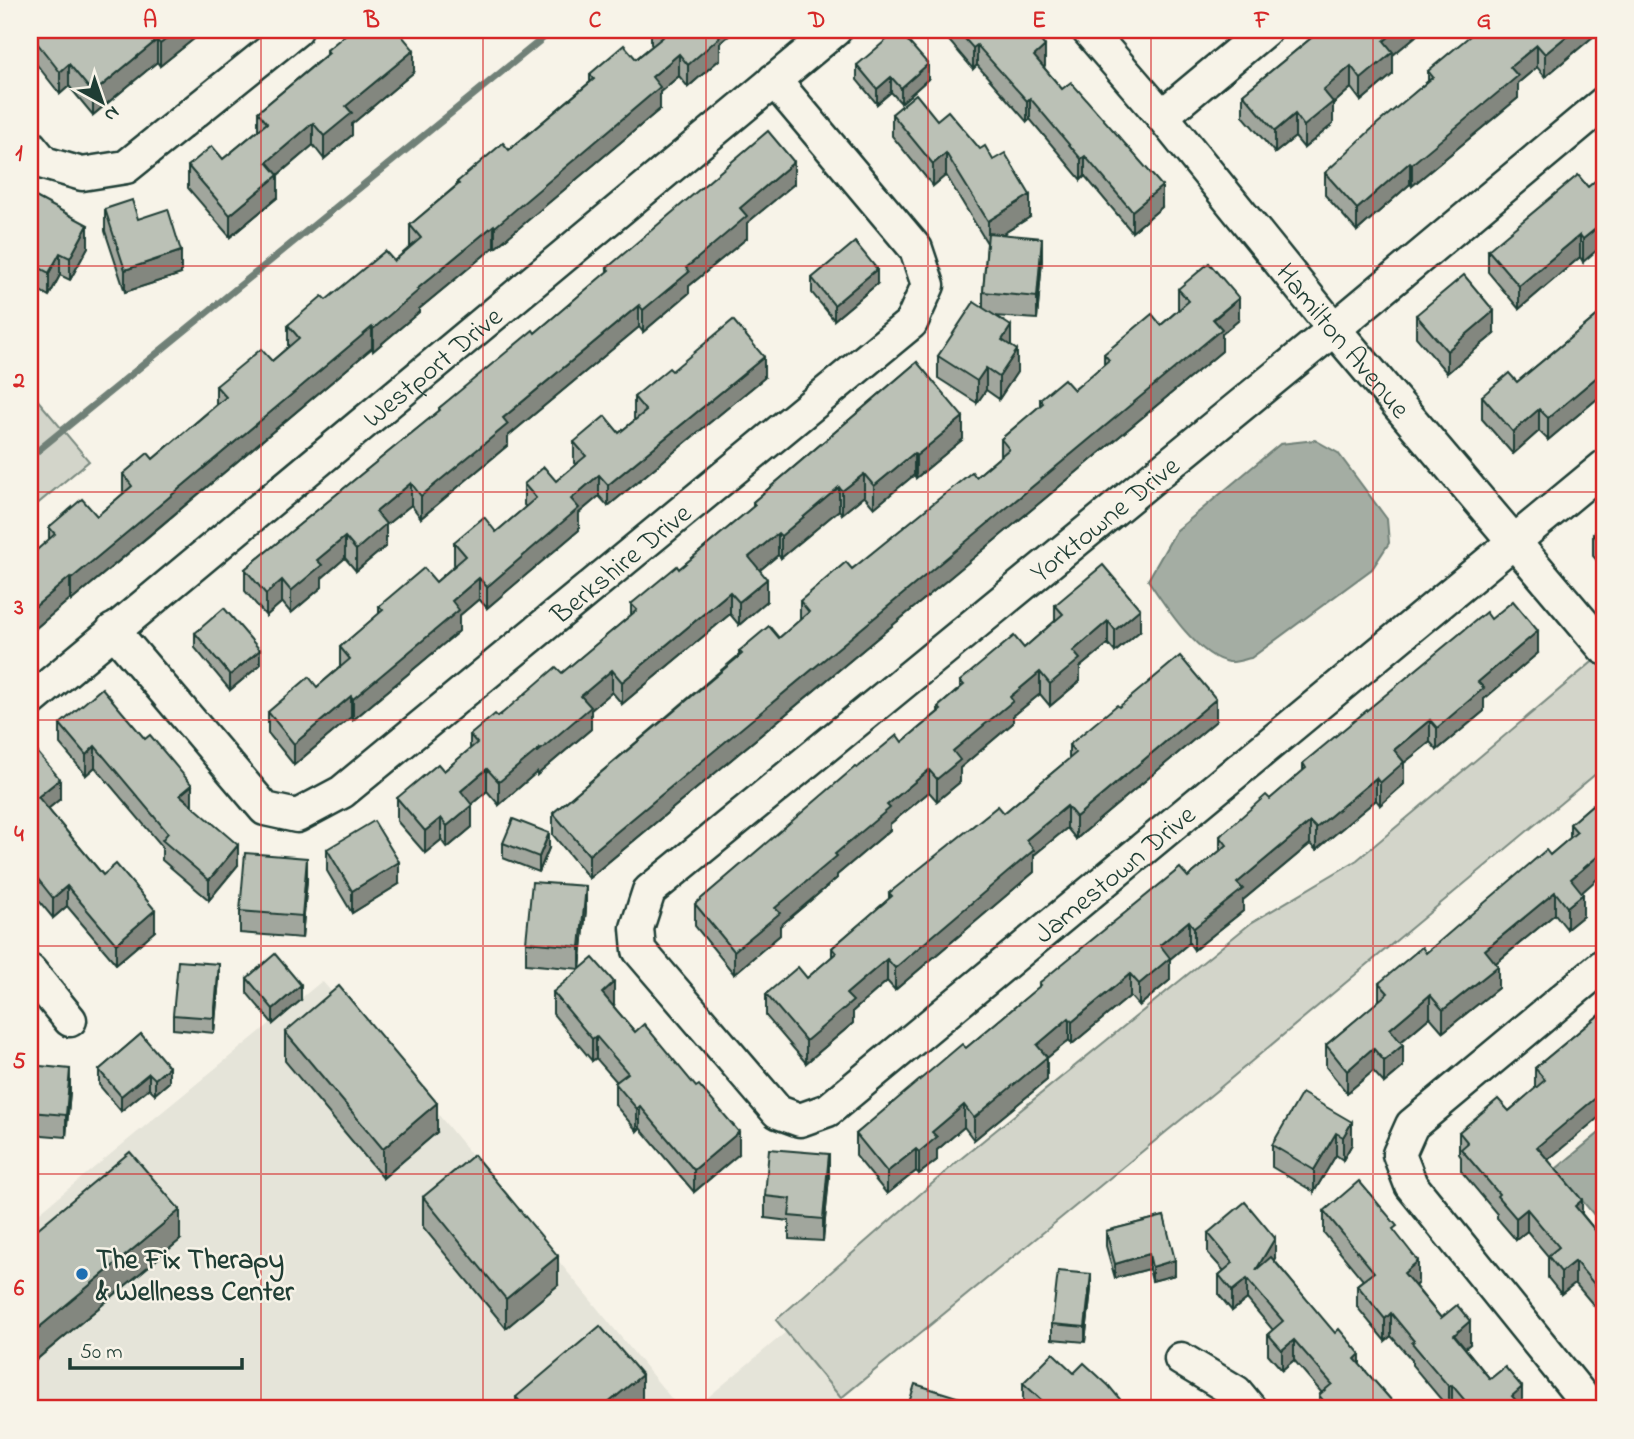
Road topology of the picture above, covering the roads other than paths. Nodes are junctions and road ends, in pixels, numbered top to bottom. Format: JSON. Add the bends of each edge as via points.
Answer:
{"nodes":[{"id":1,"x":296,"y":30,"type":"edge"},
{"id":2,"x":835,"y":30,"type":"edge"},
{"id":3,"x":1088,"y":30,"type":"edge"},
{"id":4,"x":1265,"y":30,"type":"edge"},
{"id":5,"x":774,"y":80,"type":"junction"},
{"id":6,"x":1604,"y":103,"type":"edge"},
{"id":7,"x":1162,"y":116,"type":"junction"},
{"id":8,"x":30,"y":146,"type":"edge"},
{"id":9,"x":1334,"y":329,"type":"junction"},
{"id":10,"x":1604,"y":467,"type":"edge"},
{"id":11,"x":1514,"y":542,"type":"junction"},
{"id":12,"x":113,"y":630,"type":"junction"},
{"id":13,"x":1604,"y":648,"type":"edge"},
{"id":14,"x":30,"y":701,"type":"edge"},
{"id":15,"x":639,"y":950,"type":"joint"},
{"id":16,"x":1604,"y":965,"type":"edge"},
{"id":17,"x":30,"y":971,"type":"edge"},
{"id":18,"x":71,"y":1020,"type":"dead end"},
{"id":19,"x":1181,"y":1359,"type":"dead end"},
{"id":20,"x":1250,"y":1409,"type":"edge"},
{"id":21,"x":1592,"y":1409,"type":"edge"}],
"edges":[{"from":1,"to":8,"type":"street","via":[[126,167],[82,174],[44,163]]},
{"from":2,"to":5,"type":"street","name":"Westport Drive"},
{"from":3,"to":7,"type":"street","name":"Hamilton Avenue"},
{"from":4,"to":7,"type":"street"},
{"from":5,"to":12,"type":"street","name":"Westport Drive"},
{"from":5,"to":12,"type":"street","name":"Berkshire Drive","via":[[916,249],[928,285],[911,323],[901,332],[342,792],[297,816],[265,808]]},
{"from":6,"to":9,"type":"street","name":"Yorktowne Drive"},
{"from":7,"to":9,"type":"street","name":"Hamilton Avenue"},
{"from":9,"to":11,"type":"street","name":"Hamilton Avenue"},
{"from":9,"to":15,"type":"street","name":"Yorktowne Drive","via":[[649,891],[636,928]]},
{"from":10,"to":11,"type":"street","name":"Jamestown Drive"},
{"from":11,"to":13,"type":"street","name":"Hamilton Avenue"},
{"from":11,"to":15,"type":"street","name":"Jamestown Drive","via":[[828,1110],[800,1120],[778,1112]]},
{"from":12,"to":14,"type":"street","name":"Westport Drive"},
{"from":16,"to":21,"type":"street","via":[[1412,1125],[1399,1154],[1410,1185]]},
{"from":17,"to":18,"type":"street"},
{"from":19,"to":20,"type":"street","via":[[1236,1392]]}]}
